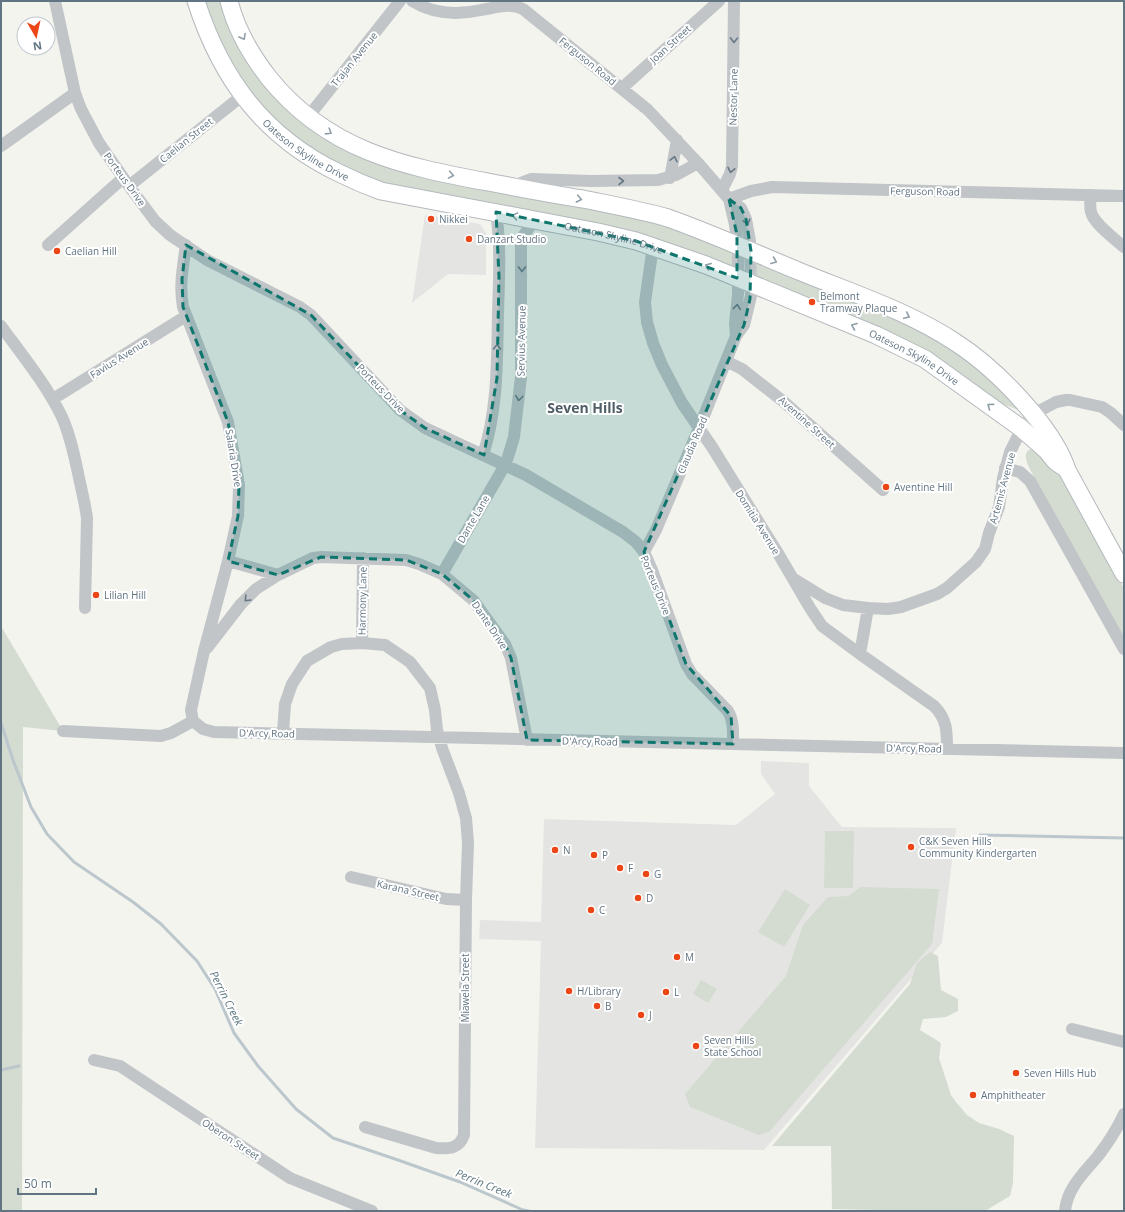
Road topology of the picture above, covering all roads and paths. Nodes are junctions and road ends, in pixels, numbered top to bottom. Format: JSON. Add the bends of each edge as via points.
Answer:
{"nodes":[{"id":1,"x":55,"y":1,"type":"edge"},
{"id":2,"x":196,"y":1,"type":"edge"},
{"id":3,"x":229,"y":1,"type":"edge"},
{"id":4,"x":400,"y":1,"type":"edge"},
{"id":5,"x":412,"y":1,"type":"edge"},
{"id":6,"x":719,"y":1,"type":"edge"},
{"id":7,"x":734,"y":1,"type":"edge"},
{"id":8,"x":622,"y":88,"type":"junction"},
{"id":9,"x":75,"y":93,"type":"junction"},
{"id":10,"x":243,"y":95,"type":"junction"},
{"id":11,"x":308,"y":116,"type":"junction"},
{"id":12,"x":677,"y":140,"type":"junction"},
{"id":13,"x":1,"y":146,"type":"edge"},
{"id":14,"x":698,"y":163,"type":"junction"},
{"id":15,"x":670,"y":178,"type":"junction"},
{"id":16,"x":126,"y":182,"type":"junction"},
{"id":17,"x":514,"y":186,"type":"junction"},
{"id":18,"x":725,"y":195,"type":"junction"},
{"id":19,"x":1091,"y":196,"type":"junction"},
{"id":20,"x":1124,"y":196,"type":"edge"},
{"id":21,"x":496,"y":212,"type":"junction"},
{"id":22,"x":534,"y":219,"type":"junction"},
{"id":23,"x":48,"y":245,"type":"dead end"},
{"id":24,"x":186,"y":245,"type":"junction"},
{"id":25,"x":653,"y":246,"type":"junction"},
{"id":26,"x":1124,"y":248,"type":"edge"},
{"id":27,"x":744,"y":249,"type":"junction"},
{"id":28,"x":744,"y":280,"type":"junction"},
{"id":29,"x":186,"y":316,"type":"junction"},
{"id":30,"x":1,"y":326,"type":"edge"},
{"id":31,"x":726,"y":361,"type":"junction"},
{"id":32,"x":53,"y":399,"type":"junction"},
{"id":33,"x":1034,"y":414,"type":"junction"},
{"id":34,"x":1124,"y":425,"type":"edge"},
{"id":35,"x":699,"y":428,"type":"junction"},
{"id":36,"x":1021,"y":428,"type":"junction"},
{"id":37,"x":483,"y":455,"type":"junction"},
{"id":38,"x":505,"y":465,"type":"junction"},
{"id":39,"x":1006,"y":468,"type":"junction"},
{"id":40,"x":1067,"y":470,"type":"junction"},
{"id":41,"x":883,"y":490,"type":"dead end"},
{"id":42,"x":644,"y":552,"type":"junction"},
{"id":43,"x":363,"y":558,"type":"junction"},
{"id":44,"x":228,"y":561,"type":"junction"},
{"id":45,"x":442,"y":574,"type":"junction"},
{"id":46,"x":1124,"y":574,"type":"edge"},
{"id":47,"x":278,"y":575,"type":"junction"},
{"id":48,"x":793,"y":579,"type":"junction"},
{"id":49,"x":85,"y":608,"type":"dead end"},
{"id":50,"x":868,"y":608,"type":"junction"},
{"id":51,"x":362,"y":643,"type":"junction"},
{"id":52,"x":1124,"y":649,"type":"edge"},
{"id":53,"x":204,"y":651,"type":"junction"},
{"id":54,"x":860,"y":654,"type":"junction"},
{"id":55,"x":193,"y":721,"type":"junction"},
{"id":56,"x":63,"y":732,"type":"dead end"},
{"id":57,"x":283,"y":733,"type":"junction"},
{"id":58,"x":439,"y":737,"type":"junction"},
{"id":59,"x":527,"y":740,"type":"junction"},
{"id":60,"x":733,"y":744,"type":"junction"},
{"id":61,"x":947,"y":748,"type":"junction"},
{"id":62,"x":1124,"y":753,"type":"edge"},
{"id":63,"x":351,"y":877,"type":"dead end"},
{"id":64,"x":466,"y":900,"type":"junction"},
{"id":65,"x":1072,"y":1029,"type":"dead end"},
{"id":66,"x":1124,"y":1042,"type":"edge"},
{"id":67,"x":94,"y":1060,"type":"dead end"},
{"id":68,"x":1124,"y":1114,"type":"edge"},
{"id":69,"x":365,"y":1127,"type":"dead end"},
{"id":70,"x":372,"y":1211,"type":"edge"},
{"id":71,"x":1065,"y":1211,"type":"edge"}],
"edges":[{"from":1,"to":9,"type":"street","name":"Porteus Drive"},
{"from":2,"to":10,"type":"main road","name":"Oateson Skyline Drive","via":[[218,56]]},
{"from":3,"to":11,"type":"main road","name":"Oateson Skyline Drive","one_way":true,"via":[[240,32],[257,62],[287,98]]},
{"from":4,"to":11,"type":"street","name":"Trajan Avenue"},
{"from":5,"to":8,"type":"street","name":"Ferguson Road","via":[[430,10],[450,13],[507,5],[519,7]]},
{"from":6,"to":8,"type":"street","name":"Joan Street"},
{"from":7,"to":18,"type":"street","name":"Nestor Lane","one_way":true,"via":[[732,166]]},
{"from":8,"to":12,"type":"street","name":"Ferguson Road"},
{"from":9,"to":13,"type":"street"},
{"from":9,"to":16,"type":"street","name":"Porteus Drive","via":[[92,131]]},
{"from":10,"to":16,"type":"street","name":"Caelian Street"},
{"from":10,"to":21,"type":"main road","name":"Oateson Skyline Drive","via":[[259,116],[276,132],[313,160],[341,174],[381,191]]},
{"from":11,"to":17,"type":"main road","name":"Oateson Skyline Drive","one_way":true,"via":[[341,140],[390,160],[438,173]]},
{"from":12,"to":14,"type":"street","name":"Ferguson Road"},
{"from":15,"to":12,"type":"street","one_way":true},
{"from":14,"to":15,"type":"street"},
{"from":14,"to":18,"type":"street","name":"Ferguson Road"},
{"from":17,"to":15,"type":"street","one_way":true,"via":[[531,179],[650,181]]},
{"from":16,"to":23,"type":"street","name":"Caelian Street"},
{"from":16,"to":24,"type":"street","name":"Porteus Drive","via":[[155,221]]},
{"from":17,"to":27,"type":"main road","name":"Oateson Skyline Drive","one_way":true,"via":[[654,214]]},
{"from":18,"to":19,"type":"street","name":"Ferguson Road","via":[[772,187]]},
{"from":18,"to":27,"type":"street","name":"Ferguson Road"},
{"from":19,"to":20,"type":"street","name":"Ferguson Road"},
{"from":19,"to":26,"type":"street","via":[[1090,210],[1093,216]]},
{"from":22,"to":21,"type":"main road","name":"Oateson Skyline Drive","one_way":true},
{"from":37,"to":21,"type":"street","one_way":true,"via":[[490,428],[496,378],[499,277],[499,232]]},
{"from":22,"to":25,"type":"main road","name":"Oateson Skyline Drive"},
{"from":22,"to":38,"type":"street","name":"Servius Avenue","one_way":true,"via":[[522,239],[521,376],[514,437]]},
{"from":24,"to":29,"type":"street","name":"Salaria Drive","via":[[181,298]]},
{"from":24,"to":37,"type":"street","name":"Porteus Drive","via":[[207,260],[311,315],[400,410],[425,428]]},
{"from":28,"to":25,"type":"main road","name":"Oateson Skyline Drive","one_way":true},
{"from":25,"to":35,"type":"street","name":"Domitia Avenue","via":[[645,302],[647,322],[662,365]]},
{"from":27,"to":28,"type":"street","name":"Claudia Road"},
{"from":27,"to":33,"type":"main road","name":"Oateson Skyline Drive","one_way":true,"via":[[884,306],[938,332],[986,366]]},
{"from":28,"to":31,"type":"street","name":"Claudia Road","via":[[750,301],[744,325],[736,336]]},
{"from":36,"to":28,"type":"main road","name":"Oateson Skyline Drive","one_way":true,"via":[[920,356]]},
{"from":29,"to":32,"type":"street","name":"Favius Avenue"},
{"from":29,"to":44,"type":"street","name":"Salaria Drive","via":[[228,422],[239,485],[238,516]]},
{"from":30,"to":32,"type":"street"},
{"from":31,"to":35,"type":"street","name":"Claudia Road"},
{"from":31,"to":41,"type":"street","name":"Aventine Street","via":[[742,369],[784,402]]},
{"from":32,"to":49,"type":"street","via":[[63,419],[73,450],[85,504]]},
{"from":33,"to":34,"type":"street","name":"Artemis Avenue","via":[[1056,402],[1070,400],[1102,407]]},
{"from":33,"to":36,"type":"street","name":"Artemis Avenue"},
{"from":33,"to":40,"type":"main road","name":"Oateson Skyline Drive","via":[[1063,456]]},
{"from":35,"to":42,"type":"street","name":"Claudia Road","via":[[656,530]]},
{"from":35,"to":48,"type":"street","name":"Domitia Avenue"},
{"from":36,"to":39,"type":"street","name":"Artemis Avenue"},
{"from":36,"to":40,"type":"main road","name":"Oateson Skyline Drive"},
{"from":37,"to":38,"type":"street","name":"Porteus Drive"},
{"from":38,"to":42,"type":"street","name":"Porteus Drive","via":[[624,532]]},
{"from":38,"to":45,"type":"street","name":"Dante Lane"},
{"from":39,"to":50,"type":"street","name":"Artemis Avenue","via":[[999,507],[985,549],[976,562],[937,594],[901,607]]},
{"from":39,"to":52,"type":"street","via":[[1023,474],[1030,481]]},
{"from":40,"to":46,"type":"main road","name":"Oateson Skyline Drive"},
{"from":42,"to":60,"type":"street","name":"Porteus Drive","via":[[686,664],[692,674],[731,716]]},
{"from":43,"to":45,"type":"street","name":"Dante Drive","via":[[406,560]]},
{"from":43,"to":47,"type":"street","name":"Dante Drive","via":[[313,558]]},
{"from":43,"to":51,"type":"street","name":"Harmony Lane"},
{"from":44,"to":47,"type":"street"},
{"from":44,"to":53,"type":"street","name":"Salaria Drive"},
{"from":45,"to":59,"type":"street","name":"Dante Drive","via":[[473,600],[505,644],[511,658]]},
{"from":47,"to":53,"type":"street","name":"Dante Drive","one_way":true,"via":[[256,589],[241,604]]},
{"from":48,"to":50,"type":"street","name":"Artemis Avenue","via":[[825,598],[843,605]]},
{"from":48,"to":54,"type":"street","name":"Domitia Avenue","via":[[822,626]]},
{"from":50,"to":54,"type":"street"},
{"from":51,"to":57,"type":"street","name":"Miawela Street","via":[[331,647],[307,661],[292,684],[285,704]]},
{"from":51,"to":58,"type":"street","name":"Miawela Street","via":[[385,645],[410,662],[430,688]]},
{"from":53,"to":55,"type":"street","name":"Salaria Drive","via":[[191,710]]},
{"from":54,"to":61,"type":"street","name":"Domitia Avenue","via":[[940,712],[946,726]]},
{"from":55,"to":56,"type":"street","via":[[161,736]]},
{"from":55,"to":57,"type":"street","name":"D'Arcy Road","via":[[203,729],[214,732]]},
{"from":57,"to":58,"type":"street","name":"D'Arcy Road"},
{"from":58,"to":59,"type":"street","name":"D'Arcy Road"},
{"from":58,"to":64,"type":"street","name":"Miawela Street","via":[[466,818]]},
{"from":59,"to":60,"type":"street","name":"D'Arcy Road"},
{"from":60,"to":61,"type":"street","name":"D'Arcy Road"},
{"from":61,"to":62,"type":"street","name":"D'Arcy Road"},
{"from":63,"to":64,"type":"street","name":"Karana Street","via":[[446,899]]},
{"from":64,"to":69,"type":"street","name":"Miawela Street","via":[[462,1141],[448,1149],[436,1148]]},
{"from":65,"to":66,"type":"street"},
{"from":67,"to":70,"type":"street","name":"Oberon Street","via":[[120,1066],[290,1178]]},
{"from":68,"to":71,"type":"street","via":[[1118,1128],[1075,1184]]}]}
